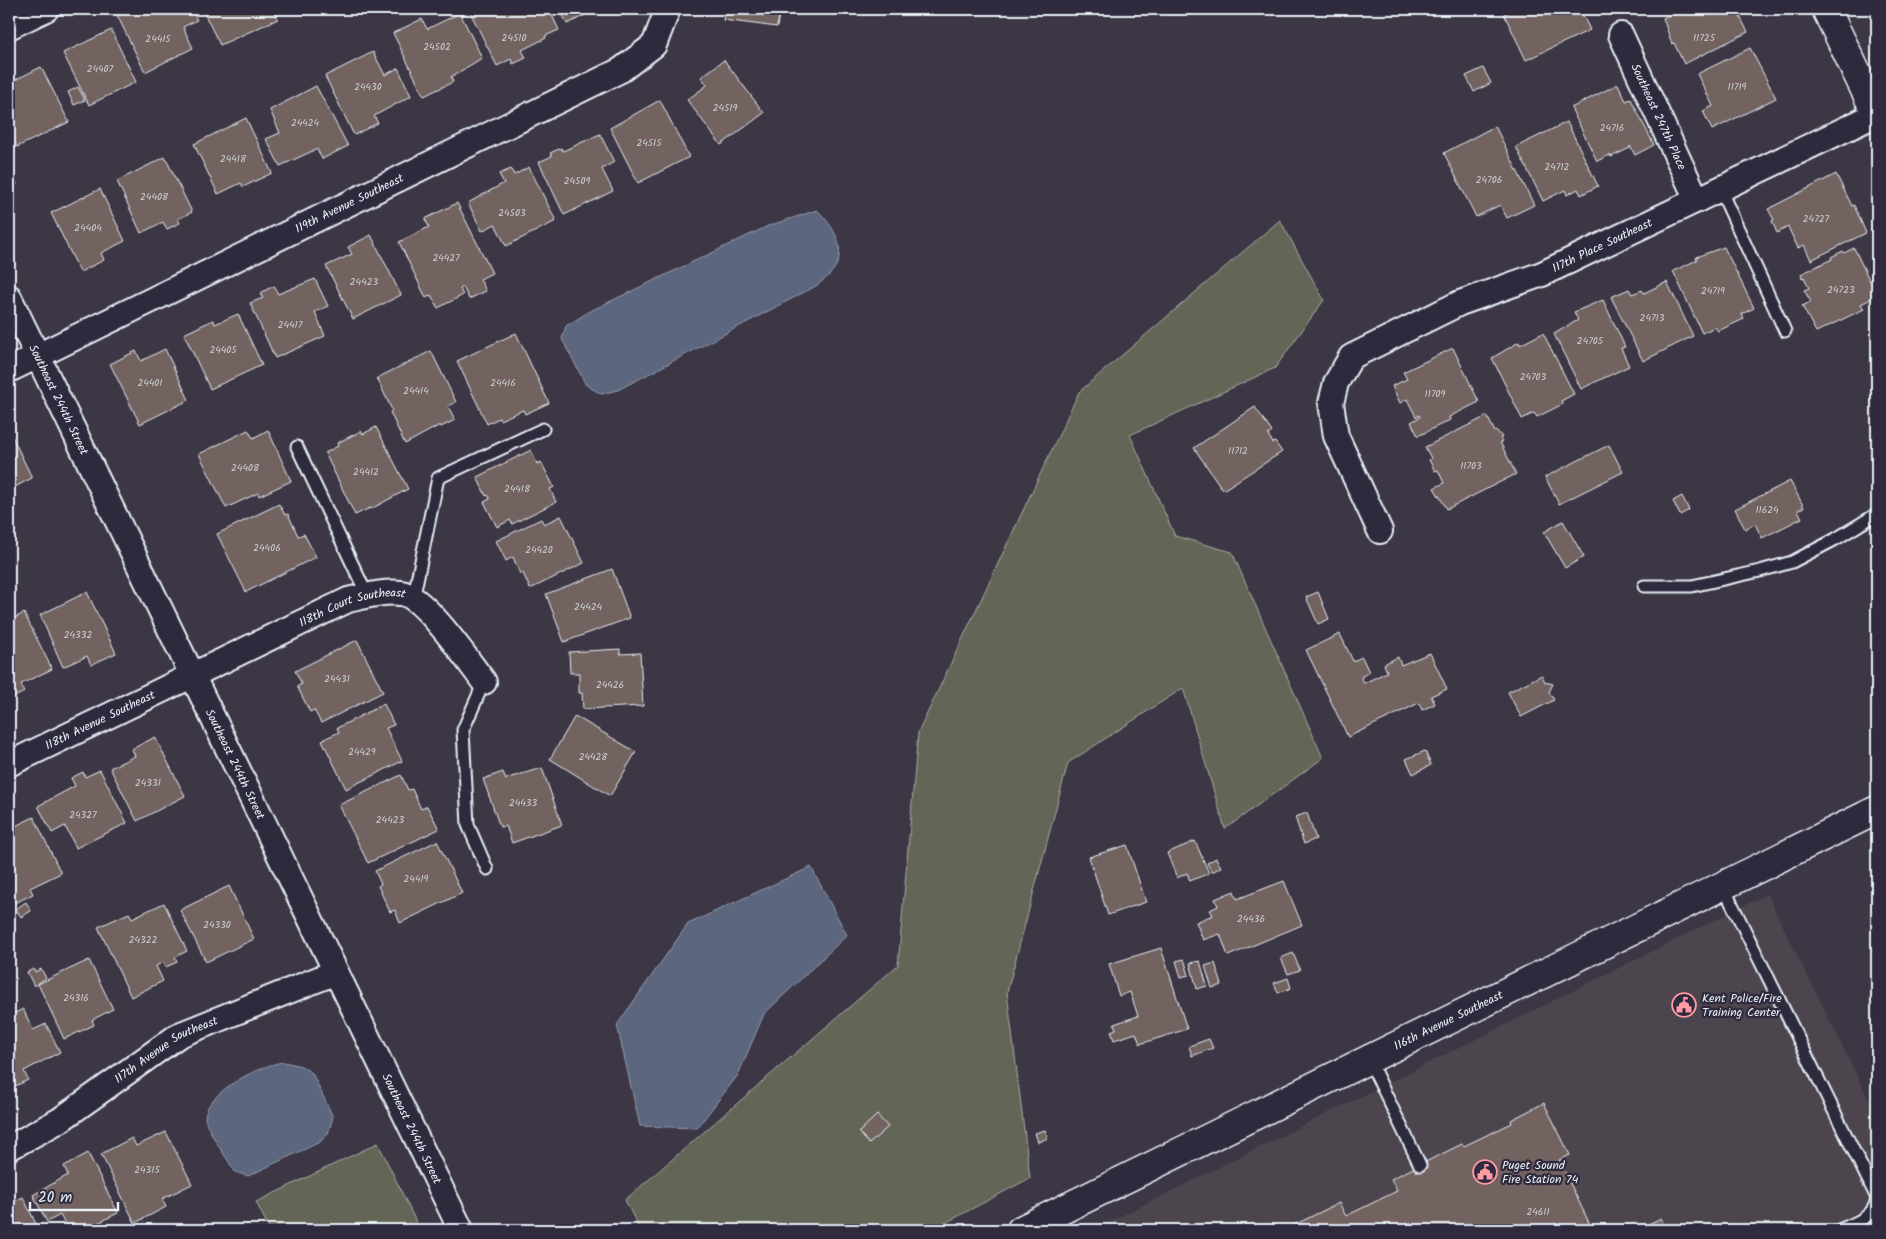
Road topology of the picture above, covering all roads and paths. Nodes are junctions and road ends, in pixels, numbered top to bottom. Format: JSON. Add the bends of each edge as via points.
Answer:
{"nodes":[{"id":1,"x":46,"y":9,"type":"edge"},
{"id":2,"x":1826,"y":9,"type":"edge"},
{"id":3,"x":666,"y":10,"type":"edge"},
{"id":4,"x":9,"y":27,"type":"edge"},
{"id":5,"x":1620,"y":35,"type":"dead end"},
{"id":6,"x":1877,"y":114,"type":"edge"},
{"id":7,"x":1720,"y":189,"type":"junction"},
{"id":8,"x":1697,"y":200,"type":"junction"},
{"id":9,"x":9,"y":297,"type":"edge"},
{"id":10,"x":1785,"y":331,"type":"dead end"},
{"id":11,"x":37,"y":357,"type":"junction"},
{"id":12,"x":9,"y":370,"type":"edge"},
{"id":13,"x":543,"y":429,"type":"dead end"},
{"id":14,"x":298,"y":447,"type":"dead end"},
{"id":15,"x":1877,"y":514,"type":"edge"},
{"id":16,"x":1380,"y":531,"type":"dead end"},
{"id":17,"x":1644,"y":586,"type":"dead end"},
{"id":18,"x":367,"y":596,"type":"junction"},
{"id":19,"x":413,"y":600,"type":"junction"},
{"id":20,"x":193,"y":676,"type":"junction"},
{"id":21,"x":484,"y":682,"type":"joint"},
{"id":22,"x":9,"y":764,"type":"edge"},
{"id":23,"x":1877,"y":810,"type":"edge"},
{"id":24,"x":487,"y":869,"type":"dead end"},
{"id":25,"x":1723,"y":886,"type":"junction"},
{"id":26,"x":336,"y":972,"type":"junction"},
{"id":27,"x":1369,"y":1060,"type":"junction"},
{"id":28,"x":9,"y":1148,"type":"edge"},
{"id":29,"x":1420,"y":1164,"type":"dead end"},
{"id":30,"x":461,"y":1230,"type":"edge"},
{"id":31,"x":1021,"y":1230,"type":"edge"},
{"id":32,"x":1839,"y":1230,"type":"edge"}],
"edges":[{"from":1,"to":4,"type":"street"},
{"from":2,"to":6,"type":"main road"},
{"from":3,"to":11,"type":"street","name":"119th Avenue Southeast","via":[[654,46],[621,70]]},
{"from":5,"to":8,"type":"street","name":"Southeast 247th Place"},
{"from":6,"to":7,"type":"street","name":"117th Place Southeast"},
{"from":7,"to":8,"type":"street","name":"117th Place Southeast"},
{"from":7,"to":10,"type":"lane"},
{"from":8,"to":16,"type":"street","name":"117th Place Southeast","via":[[1542,274],[1460,303],[1351,357],[1336,383],[1332,403],[1336,436]]},
{"from":9,"to":11,"type":"street","name":"Southeast 244th Street"},
{"from":11,"to":12,"type":"street","name":"119th Avenue Southeast"},
{"from":11,"to":20,"type":"street","name":"Southeast 244th Street"},
{"from":13,"to":19,"type":"lane","via":[[438,478]]},
{"from":14,"to":18,"type":"lane"},
{"from":15,"to":17,"type":"lane","via":[[1792,562],[1692,586]]},
{"from":18,"to":19,"type":"street","name":"118th Court Southeast","via":[[380,592],[404,593]]},
{"from":18,"to":20,"type":"street","name":"118th Court Southeast","via":[[348,600]]},
{"from":19,"to":21,"type":"street","name":"118th Court Southeast","via":[[431,613]]},
{"from":20,"to":22,"type":"street","name":"118th Avenue Southeast"},
{"from":20,"to":26,"type":"street","name":"Southeast 244th Street"},
{"from":21,"to":24,"type":"lane","via":[[463,730],[468,825]]},
{"from":23,"to":25,"type":"main road","name":"116th Avenue Southeast"},
{"from":25,"to":27,"type":"main road","name":"116th Avenue Southeast"},
{"from":25,"to":32,"type":"lane","via":[[1877,1198],[1872,1213]]},
{"from":26,"to":28,"type":"street","name":"117th Avenue Southeast","via":[[179,1035],[60,1120]]},
{"from":26,"to":30,"type":"street","name":"Southeast 244th Street"},
{"from":27,"to":29,"type":"lane"},
{"from":27,"to":31,"type":"main road","name":"116th Avenue Southeast"}]}
